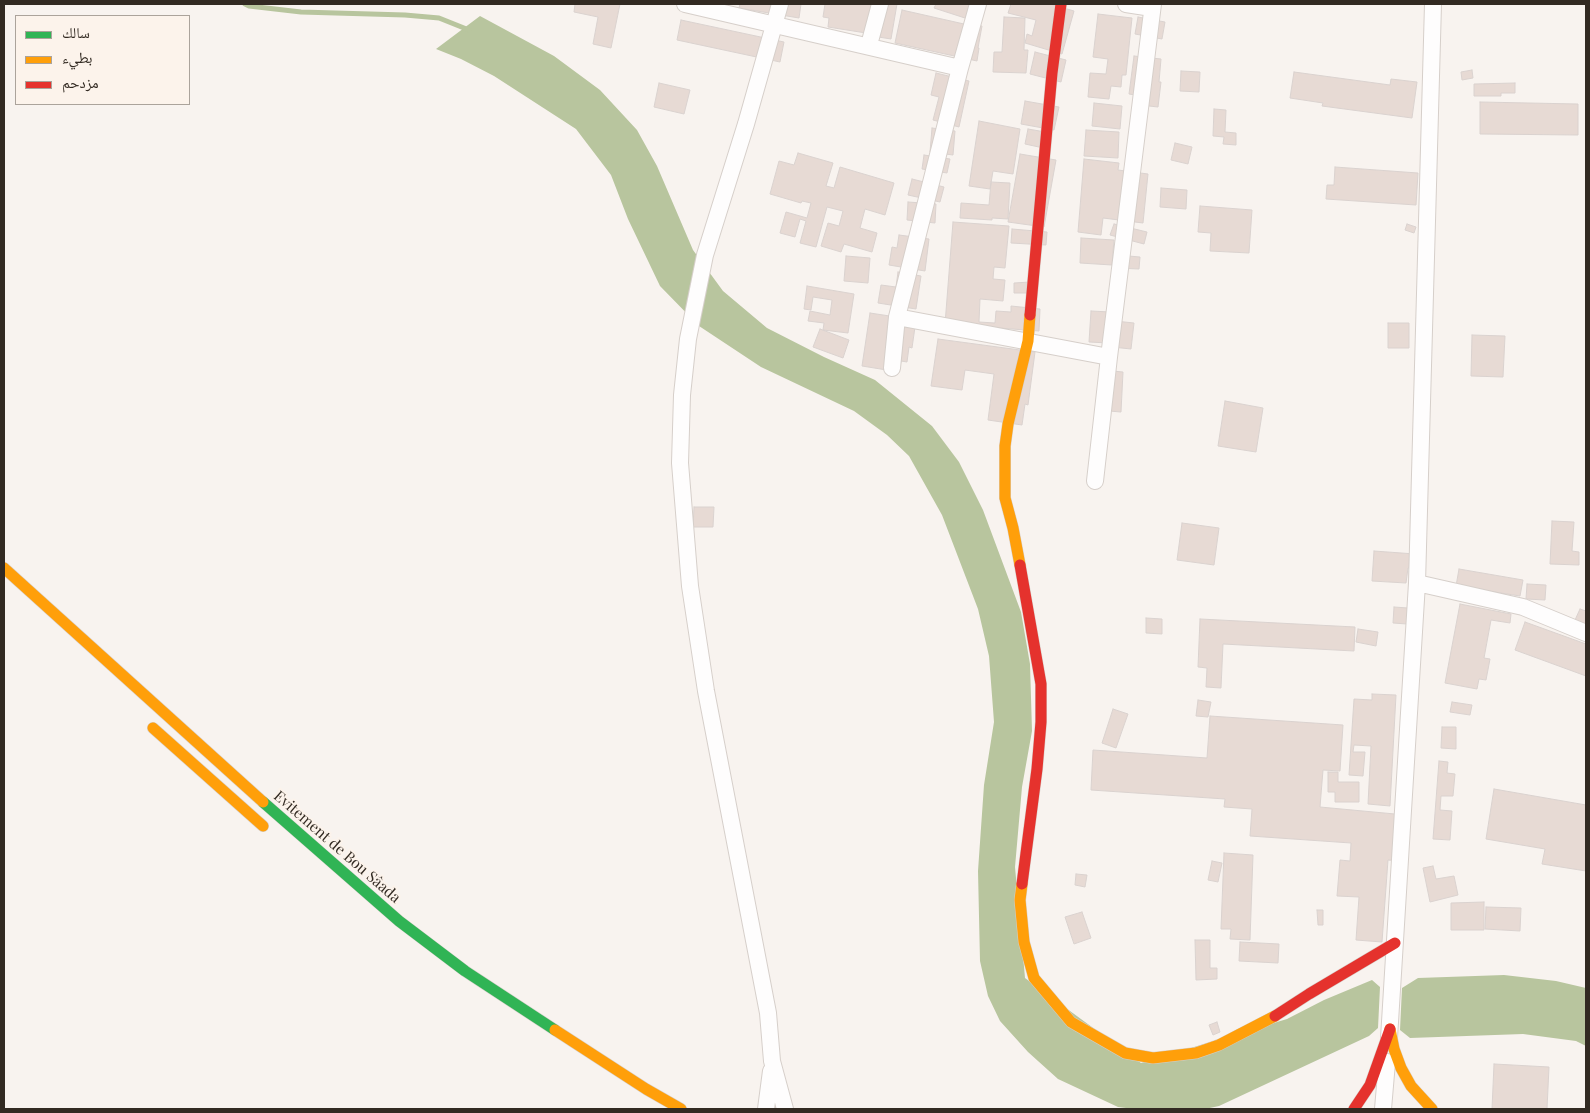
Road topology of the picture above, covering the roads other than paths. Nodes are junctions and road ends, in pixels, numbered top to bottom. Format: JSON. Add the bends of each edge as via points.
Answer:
{"nodes":[{"id":1,"x":780,"y":4,"type":"edge"},
{"id":2,"x":880,"y":4,"type":"edge"},
{"id":3,"x":978,"y":4,"type":"edge"},
{"id":4,"x":1061,"y":4,"type":"edge"},
{"id":5,"x":1126,"y":4,"type":"edge"},
{"id":6,"x":1433,"y":4,"type":"edge"},
{"id":7,"x":694,"y":5,"type":"edge"},
{"id":8,"x":1153,"y":6,"type":"edge"},
{"id":9,"x":774,"y":25,"type":"junction"},
{"id":10,"x":869,"y":45,"type":"junction"},
{"id":11,"x":960,"y":68,"type":"junction"},
{"id":12,"x":897,"y":317,"type":"junction"},
{"id":13,"x":1028,"y":341,"type":"junction"},
{"id":14,"x":1109,"y":357,"type":"junction"},
{"id":15,"x":892,"y":368,"type":"dead end"},
{"id":16,"x":1095,"y":481,"type":"dead end"},
{"id":17,"x":4,"y":568,"type":"edge"},
{"id":18,"x":1418,"y":583,"type":"junction"},
{"id":19,"x":1586,"y":633,"type":"edge"},
{"id":20,"x":146,"y":722,"type":"dead end"},
{"id":21,"x":272,"y":833,"type":"dead end"},
{"id":22,"x":1395,"y":943,"type":"junction"},
{"id":23,"x":1390,"y":1029,"type":"junction"},
{"id":24,"x":772,"y":1061,"type":"junction"},
{"id":25,"x":681,"y":1109,"type":"edge"},
{"id":26,"x":766,"y":1109,"type":"edge"},
{"id":27,"x":785,"y":1109,"type":"edge"},
{"id":28,"x":1354,"y":1109,"type":"edge"},
{"id":29,"x":1383,"y":1109,"type":"edge"},
{"id":30,"x":1432,"y":1109,"type":"edge"}],
"edges":[{"from":1,"to":9,"type":"street"},
{"from":2,"to":10,"type":"street"},
{"from":3,"to":11,"type":"street"},
{"from":4,"to":13,"type":"main road"},
{"from":5,"to":8,"type":"street"},
{"from":6,"to":18,"type":"street"},
{"from":7,"to":9,"type":"street"},
{"from":8,"to":14,"type":"street"},
{"from":9,"to":10,"type":"street"},
{"from":9,"to":24,"type":"street","via":[[705,255],[688,339],[680,463],[690,586],[706,691],[768,1013]]},
{"from":10,"to":11,"type":"street"},
{"from":11,"to":12,"type":"street"},
{"from":12,"to":13,"type":"street"},
{"from":12,"to":15,"type":"street"},
{"from":13,"to":14,"type":"street"},
{"from":13,"to":22,"type":"main road","via":[[1008,424],[1004,472],[1005,498],[1022,574],[1040,684],[1037,769],[1020,900],[1024,942],[1034,978],[1071,1022],[1125,1053],[1154,1058],[1196,1053],[1220,1045],[1268,1021]]},
{"from":14,"to":16,"type":"street"},
{"from":17,"to":25,"type":"main road","name":"Evitement de Bou Sâada","via":[[398,921],[465,971]]},
{"from":18,"to":19,"type":"street","via":[[1524,607]]},
{"from":18,"to":22,"type":"street"},
{"from":20,"to":21,"type":"main road"},
{"from":22,"to":23,"type":"street"},
{"from":23,"to":28,"type":"main road","via":[[1370,1085]]},
{"from":23,"to":29,"type":"street"},
{"from":23,"to":30,"type":"main road","via":[[1401,1068],[1411,1086]]},
{"from":24,"to":26,"type":"street"},
{"from":24,"to":27,"type":"street"}]}
